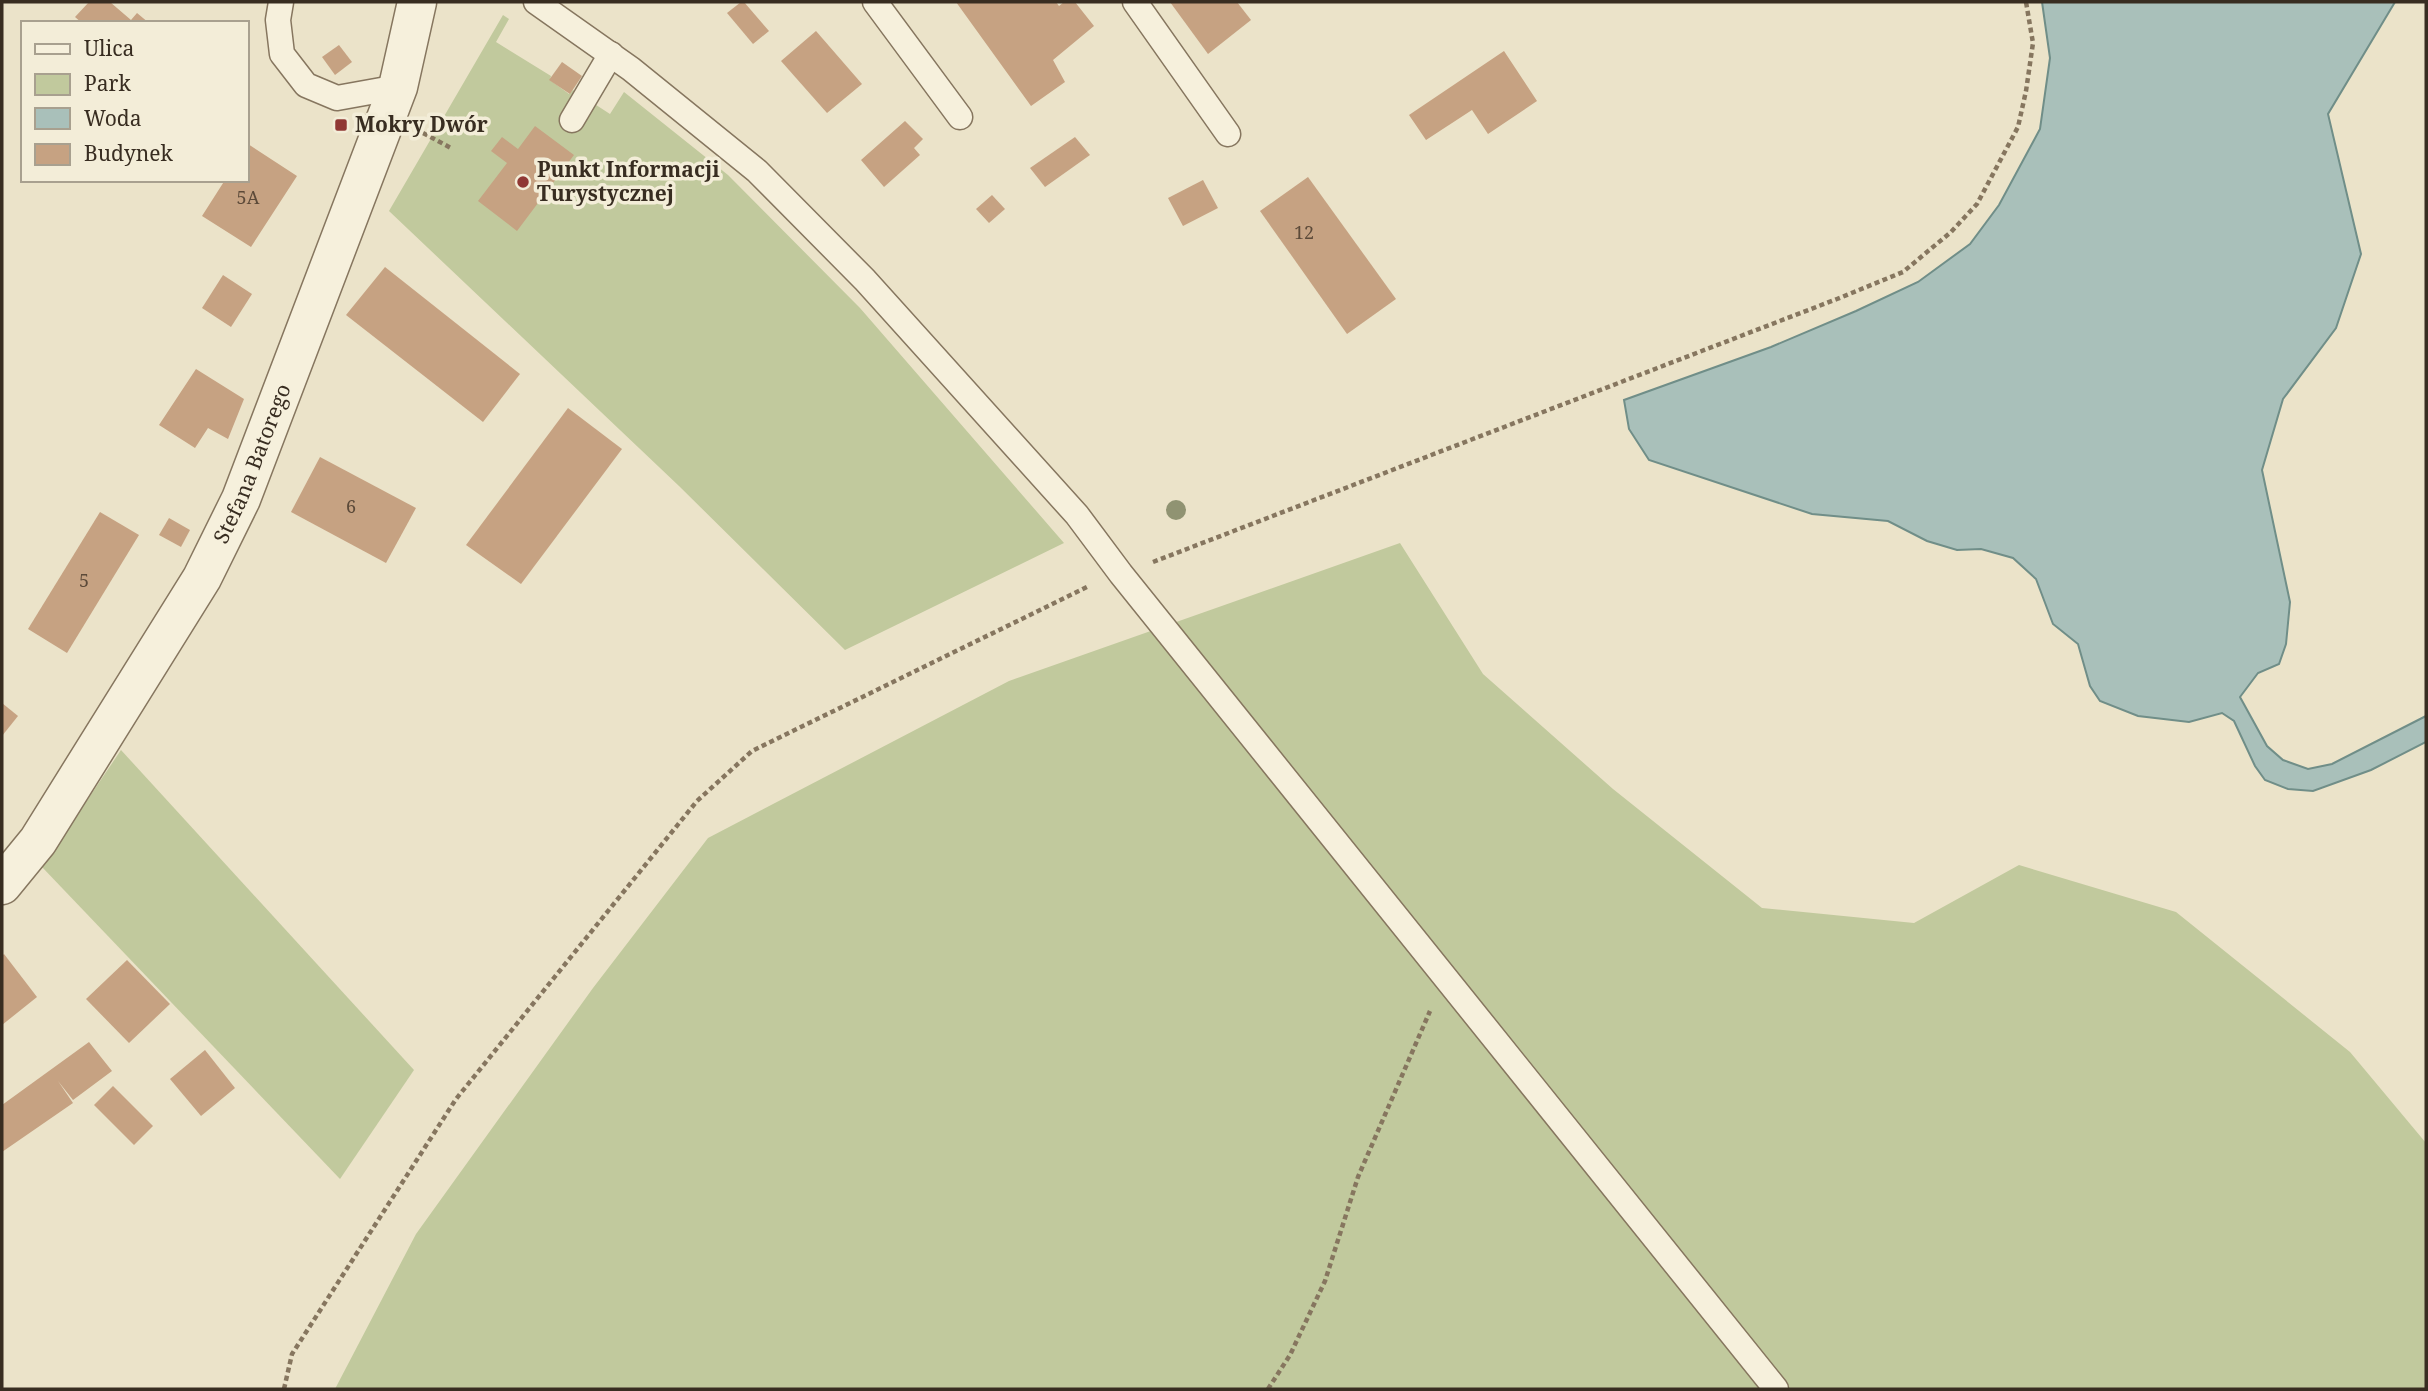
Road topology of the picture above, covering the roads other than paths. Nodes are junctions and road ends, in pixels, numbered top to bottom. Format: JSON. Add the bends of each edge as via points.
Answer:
{"nodes":[{"id":1,"x":281,"y":2,"type":"edge"},
{"id":2,"x":417,"y":2,"type":"edge"},
{"id":3,"x":536,"y":2,"type":"edge"},
{"id":4,"x":875,"y":2,"type":"edge"},
{"id":5,"x":1135,"y":2,"type":"edge"},
{"id":6,"x":611,"y":54,"type":"junction"},
{"id":7,"x":398,"y":87,"type":"junction"},
{"id":8,"x":960,"y":117,"type":"dead end"},
{"id":9,"x":572,"y":120,"type":"dead end"},
{"id":10,"x":1228,"y":134,"type":"dead end"},
{"id":11,"x":2,"y":885,"type":"edge"},
{"id":12,"x":1776,"y":1389,"type":"edge"}],
"edges":[{"from":1,"to":7,"type":"lane","via":[[282,54],[306,85],[337,98]]},
{"from":2,"to":7,"type":"street","name":"Stefana Batorego"},
{"from":3,"to":6,"type":"lane"},
{"from":4,"to":8,"type":"lane"},
{"from":5,"to":10,"type":"lane"},
{"from":6,"to":9,"type":"lane"},
{"from":6,"to":12,"type":"lane","via":[[757,171],[865,280],[1077,515]]},
{"from":7,"to":11,"type":"street","name":"Stefana Batorego","via":[[241,499],[202,578],[38,841]]}]}
